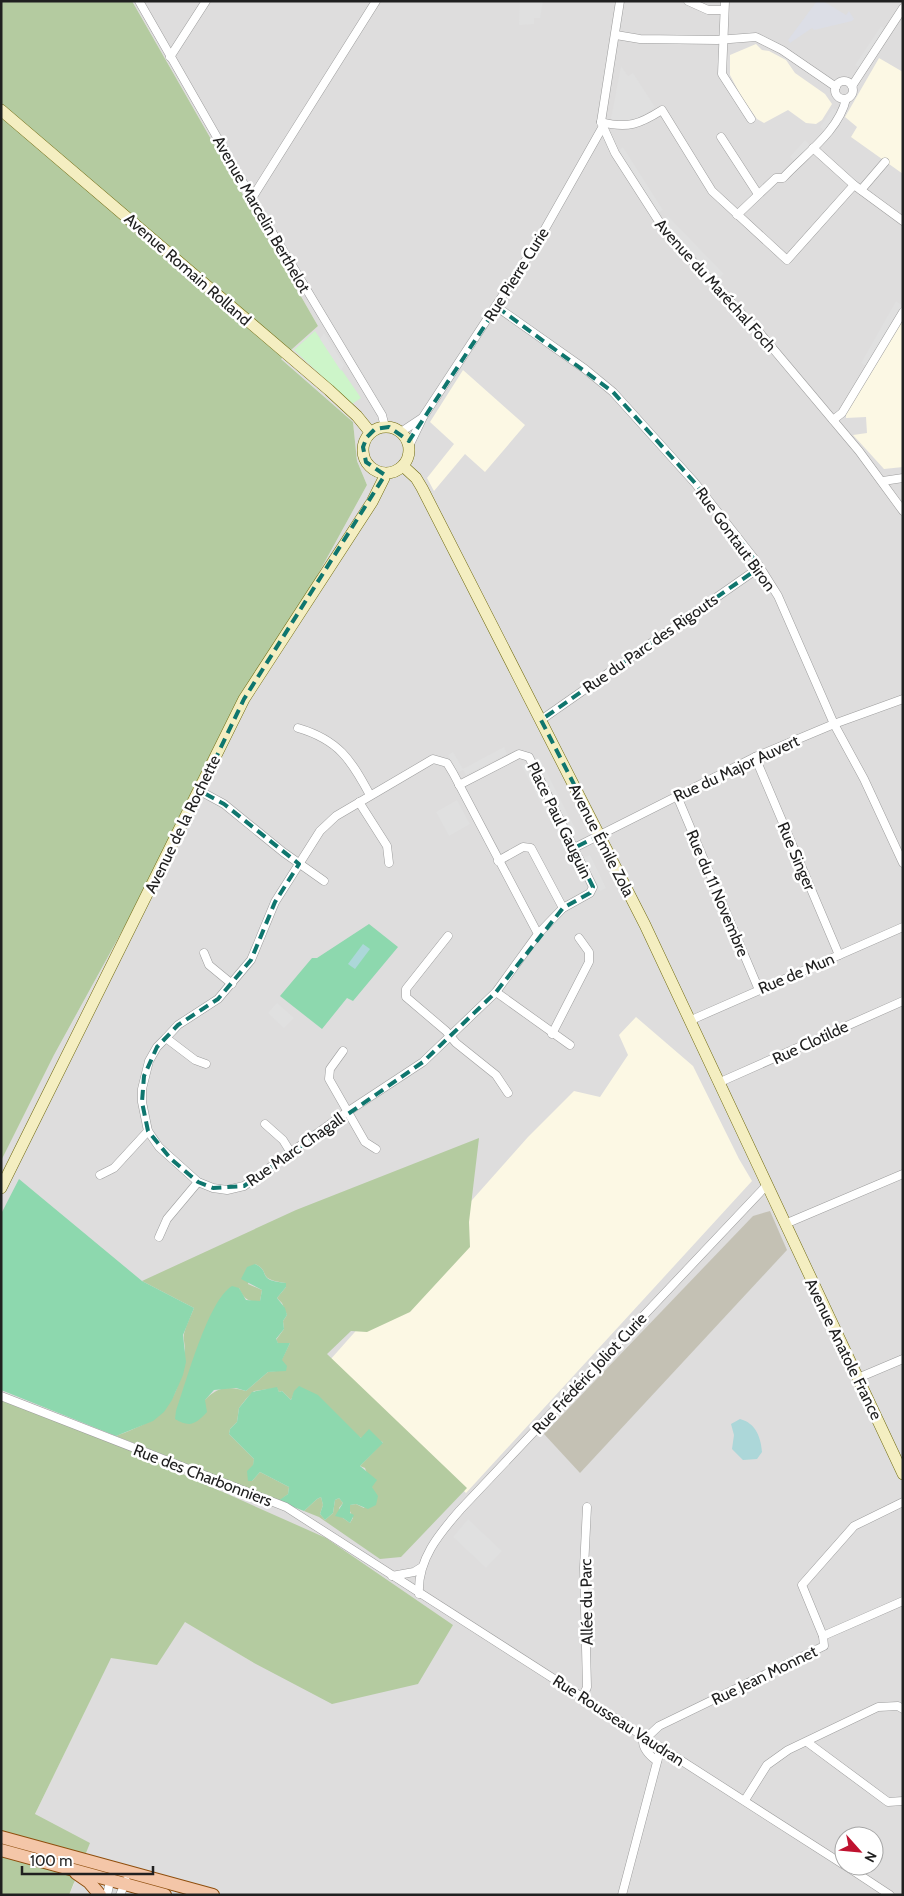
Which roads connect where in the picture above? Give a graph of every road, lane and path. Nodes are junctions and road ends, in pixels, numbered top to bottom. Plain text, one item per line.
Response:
1 (139, 1) edge
2 (206, 1) edge
3 (376, 1) edge
4 (620, 1) edge
5 (688, 1) edge
6 (725, 5) edge
7 (903, 8) edge
8 (616, 35) junction
9 (724, 40) junction
10 (170, 57) junction
11 (852, 86) junction
12 (836, 87) junction
13 (846, 99) junction
14 (1, 110) edge
15 (750, 119) dead end
16 (602, 125) junction
17 (721, 137) dead end
18 (813, 148) junction
19 (885, 162) dead end
20 (858, 188) junction
21 (758, 194) junction
22 (252, 198) junction
23 (737, 214) junction
24 (903, 221) edge
25 (497, 307) junction
26 (903, 312) edge
27 (423, 417) junction
28 (833, 420) junction
29 (385, 427) junction
30 (370, 432) junction
31 (401, 432) junction
32 (409, 446) junction
33 (403, 466) junction
34 (384, 473) junction
35 (903, 478) edge
36 (883, 481) junction
37 (903, 511) edge
38 (760, 567) junction
39 (903, 699) edge
40 (541, 720) junction
41 (834, 724) junction
42 (298, 728) dead end
43 (755, 757) junction
44 (459, 784) junction
45 (200, 791) junction
46 (370, 796) junction
47 (676, 796) junction
48 (360, 802) junction
49 (600, 835) junction
50 (574, 848) junction
51 (498, 860) junction
52 (388, 863) dead end
53 (903, 863) edge
54 (300, 864) junction
55 (324, 881) dead end
56 (590, 893) joint
57 (563, 908) junction
58 (903, 927) edge
59 (538, 934) junction
60 (448, 936) dead end
61 (578, 938) dead end
62 (204, 953) dead end
63 (839, 955) junction
64 (232, 984) junction
65 (759, 990) junction
66 (496, 992) junction
67 (903, 1001) edge
68 (689, 1021) junction
69 (552, 1034) junction
70 (451, 1036) junction
71 (166, 1038) junction
72 (570, 1045) dead end
73 (343, 1052) dead end
74 (206, 1064) dead end
75 (718, 1083) junction
76 (508, 1093) dead end
77 (347, 1112) junction
78 (265, 1124) dead end
79 (148, 1131) junction
80 (376, 1149) dead end
81 (291, 1152) junction
82 (903, 1174) edge
83 (100, 1175) dead end
84 (198, 1182) junction
85 (766, 1186) junction
86 (1, 1188) edge
87 (785, 1224) junction
88 (159, 1237) dead end
89 (903, 1359) edge
90 (858, 1378) junction
91 (1, 1396) edge
92 (903, 1474) edge
93 (903, 1502) edge
94 (587, 1507) dead end
95 (422, 1567) junction
96 (392, 1576) junction
97 (419, 1594) junction
98 (903, 1601) edge
99 (823, 1636) junction
100 (583, 1697) junction
101 (903, 1709) edge
102 (646, 1737) junction
103 (807, 1742) junction
104 (661, 1747) junction
105 (657, 1761) junction
106 (745, 1800) junction
107 (903, 1801) edge
108 (1, 1837) edge
109 (1, 1850) edge
110 (834, 1858) edge
111 (68, 1868) junction
112 (112, 1874) junction
113 (862, 1876) edge
114 (127, 1882) edge
115 (100, 1895) edge
116 (107, 1895) edge
117 (165, 1895) edge
118 (213, 1895) edge
119 (622, 1895) edge
120 (890, 1895) edge

1 - 10 street, Avenue Marcelin Berthelot
2 - 10 street
3 - 22 street
4 - 8 street
5 - 6 street
6 - 9 street
7 - 11 street
8 - 9 street
8 - 16 street
9 - 12 street
9 - 15 street
10 - 22 street, Avenue Marcelin Berthelot
11 - 12 street
11 - 13 street
12 - 13 street
13 - 18 street
14 - 30 main road, Avenue Romain Rolland
16 - 23 street
16 - 25 street, Rue Pierre Curie
16 - 28 street, Avenue du Maréchal Foch
17 - 21 street
18 - 20 street
18 - 21 street
19 - 20 street
20 - 23 street
20 - 24 street
21 - 23 street
22 - 29 street, Avenue Marcelin Berthelot
25 - 27 street, Rue Pierre Curie
25 - 38 street, Rue Gontaut Biron
26 - 28 street
27 - 31 street, Rue Pierre Curie
27 - 32 street, Rue Pierre Curie
28 - 36 street, Avenue du Maréchal Foch
29 - 30 main road
29 - 31 main road
30 - 34 main road
31 - 32 main road
32 - 33 main road
33 - 34 main road
33 - 40 main road, Avenue Émile Zola
34 - 45 main road, Avenue de la Rochette
35 - 36 street
36 - 37 street, Avenue du Maréchal Foch
38 - 40 street, Rue du Parc des Rigouts
38 - 41 street, Rue Gontaut Biron
39 - 41 street, Rue du Major Auvert
40 - 49 main road, Avenue Émile Zola
41 - 43 street, Rue du Major Auvert
41 - 53 street, Rue Gontaut Biron
42 - 46 street
43 - 47 street, Rue du Major Auvert
43 - 63 street, Rue Singer
44 - 46 street, Rue Marc Chagall
44 - 50 street, Place Paul Gauguin
44 - 51 street, Rue Marc Chagall
45 - 54 street
45 - 86 main road, Avenue de la Rochette
46 - 48 street, Rue Marc Chagall
47 - 49 street, Rue du Major Auvert
47 - 65 street, Rue du 11 Novembre
48 - 52 street
48 - 54 street, Rue Marc Chagall
49 - 50 street, Rue du Major Auvert
49 - 68 main road, Avenue Émile Zola
50 - 56 street, Place Paul Gauguin
51 - 57 street
51 - 59 street, Rue Marc Chagall
54 - 55 street
54 - 64 street, Rue Marc Chagall
56 - 57 street, Rue Marc Chagall
57 - 59 street, Rue Marc Chagall
58 - 63 street, Rue de Mun
59 - 66 street, Rue Marc Chagall
60 - 70 street
61 - 69 street
62 - 64 street
63 - 65 street, Rue de Mun
64 - 71 street, Rue Marc Chagall
65 - 68 street, Rue de Mun
66 - 69 street
66 - 70 street, Rue Marc Chagall
67 - 75 street, Rue Clotilde
68 - 75 main road, Avenue Émile Zola
69 - 72 street
70 - 76 street
70 - 77 street, Rue Marc Chagall
71 - 74 street
71 - 79 street, Rue Marc Chagall
73 - 77 street
75 - 85 main road, Avenue Émile Zola
77 - 80 street
77 - 81 street, Rue Marc Chagall
78 - 81 street
79 - 83 street
79 - 84 street, Rue Marc Chagall
81 - 84 street, Rue Marc Chagall
82 - 87 street
84 - 88 street
85 - 87 main road, Avenue Émile Zola
85 - 95 street, Rue Frédéric Joliot Curie
87 - 90 main road, Avenue Anatole France
89 - 90 street
90 - 92 main road, Avenue Anatole France
91 - 96 street, Rue des Charbonniers
93 - 99 street
94 - 100 street, Allée du Parc
95 - 96 street
95 - 97 street, Rue Frédéric Joliot Curie
96 - 97 street, Rue Rousseau Vaudran
97 - 100 street, Rue Rousseau Vaudran
98 - 99 street, Rue Jean Monnet
99 - 102 street, Rue Jean Monnet
100 - 102 street, Rue Rousseau Vaudran
101 - 103 street
102 - 104 street, Rue Rousseau Vaudran
102 - 105 street
103 - 106 street
103 - 107 street
104 - 105 street
104 - 106 street, Rue Rousseau Vaudran
105 - 119 street
106 - 110 street, Rue Rousseau Vaudran
108 - 112 main road
109 - 111 main road
111 - 112 main road
111 - 115 main road
112 - 114 main road
112 - 116 street
113 - 120 street, Rue Rousseau Vaudran
114 - 117 main road
114 - 118 main road

